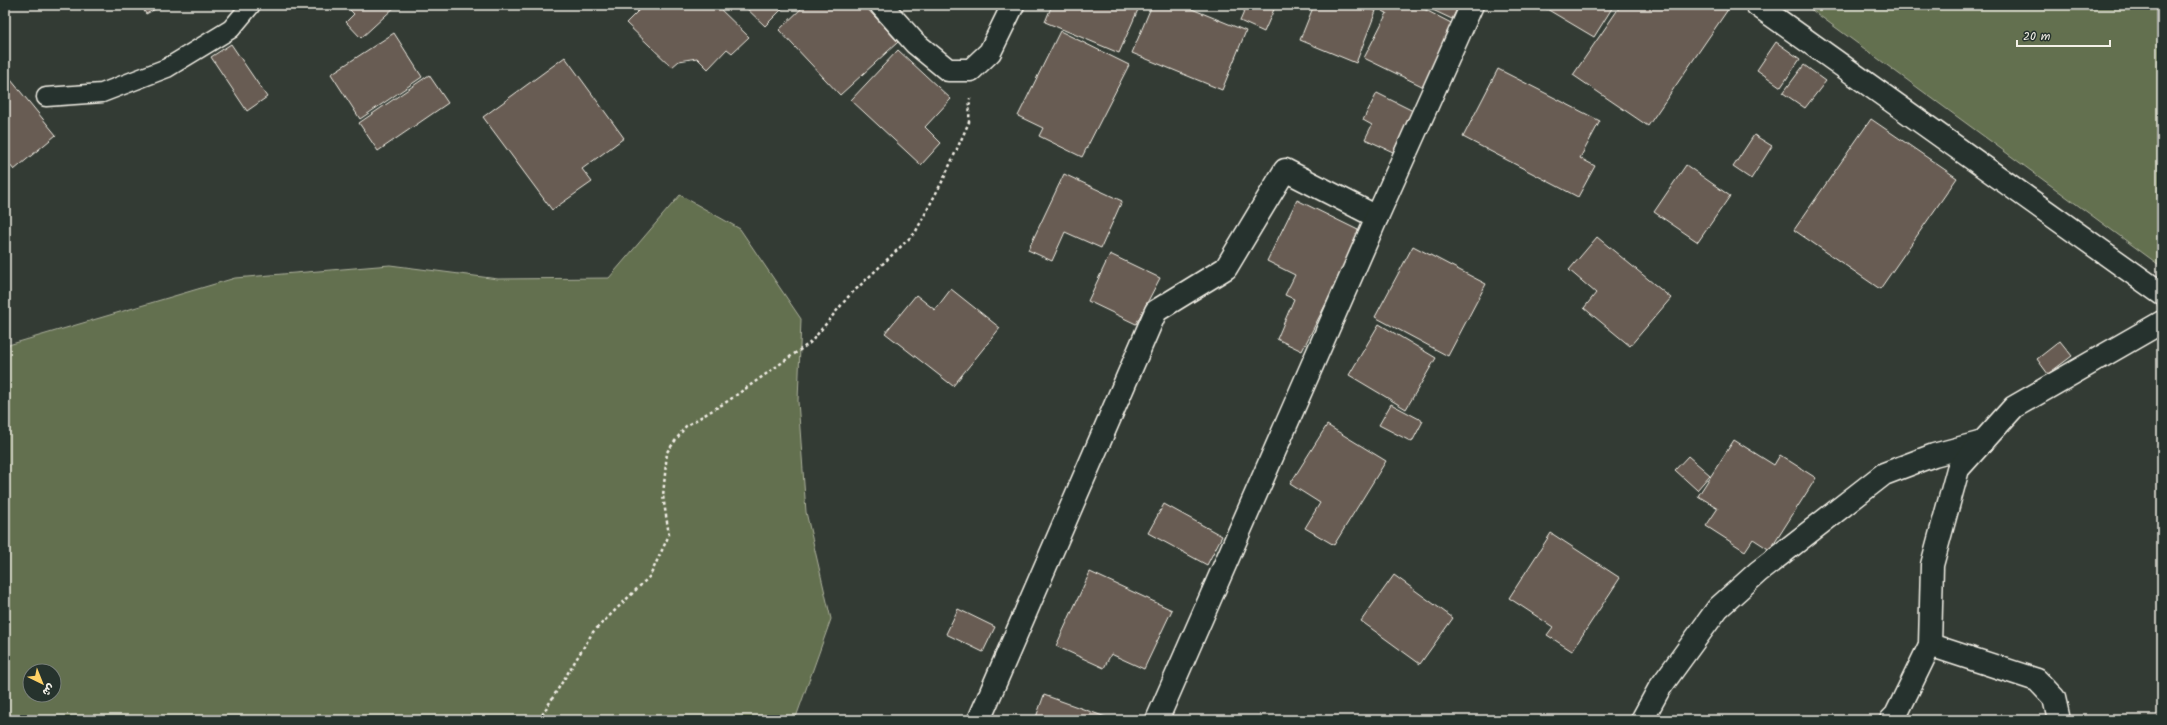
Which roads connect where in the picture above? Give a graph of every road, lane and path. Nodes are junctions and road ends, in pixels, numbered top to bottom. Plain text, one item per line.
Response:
1 (251, 5) edge
2 (881, 5) edge
3 (1013, 5) edge
4 (1472, 5) edge
5 (1757, 5) edge
6 (971, 70) junction
7 (46, 97) dead end
8 (1376, 217) junction
9 (2162, 294) edge
10 (2162, 322) edge
11 (1983, 442) junction
12 (1930, 645) junction
13 (539, 720) edge
14 (979, 720) edge
15 (1157, 720) edge
16 (1642, 720) edge
17 (1891, 720) edge
18 (2059, 720) edge

1 - 7 lane
2 - 6 street
3 - 6 street
4 - 8 street
5 - 9 street
6 - 13 path
8 - 14 street
8 - 15 street
10 - 11 street
11 - 12 street
11 - 16 street
12 - 17 street
12 - 18 street

